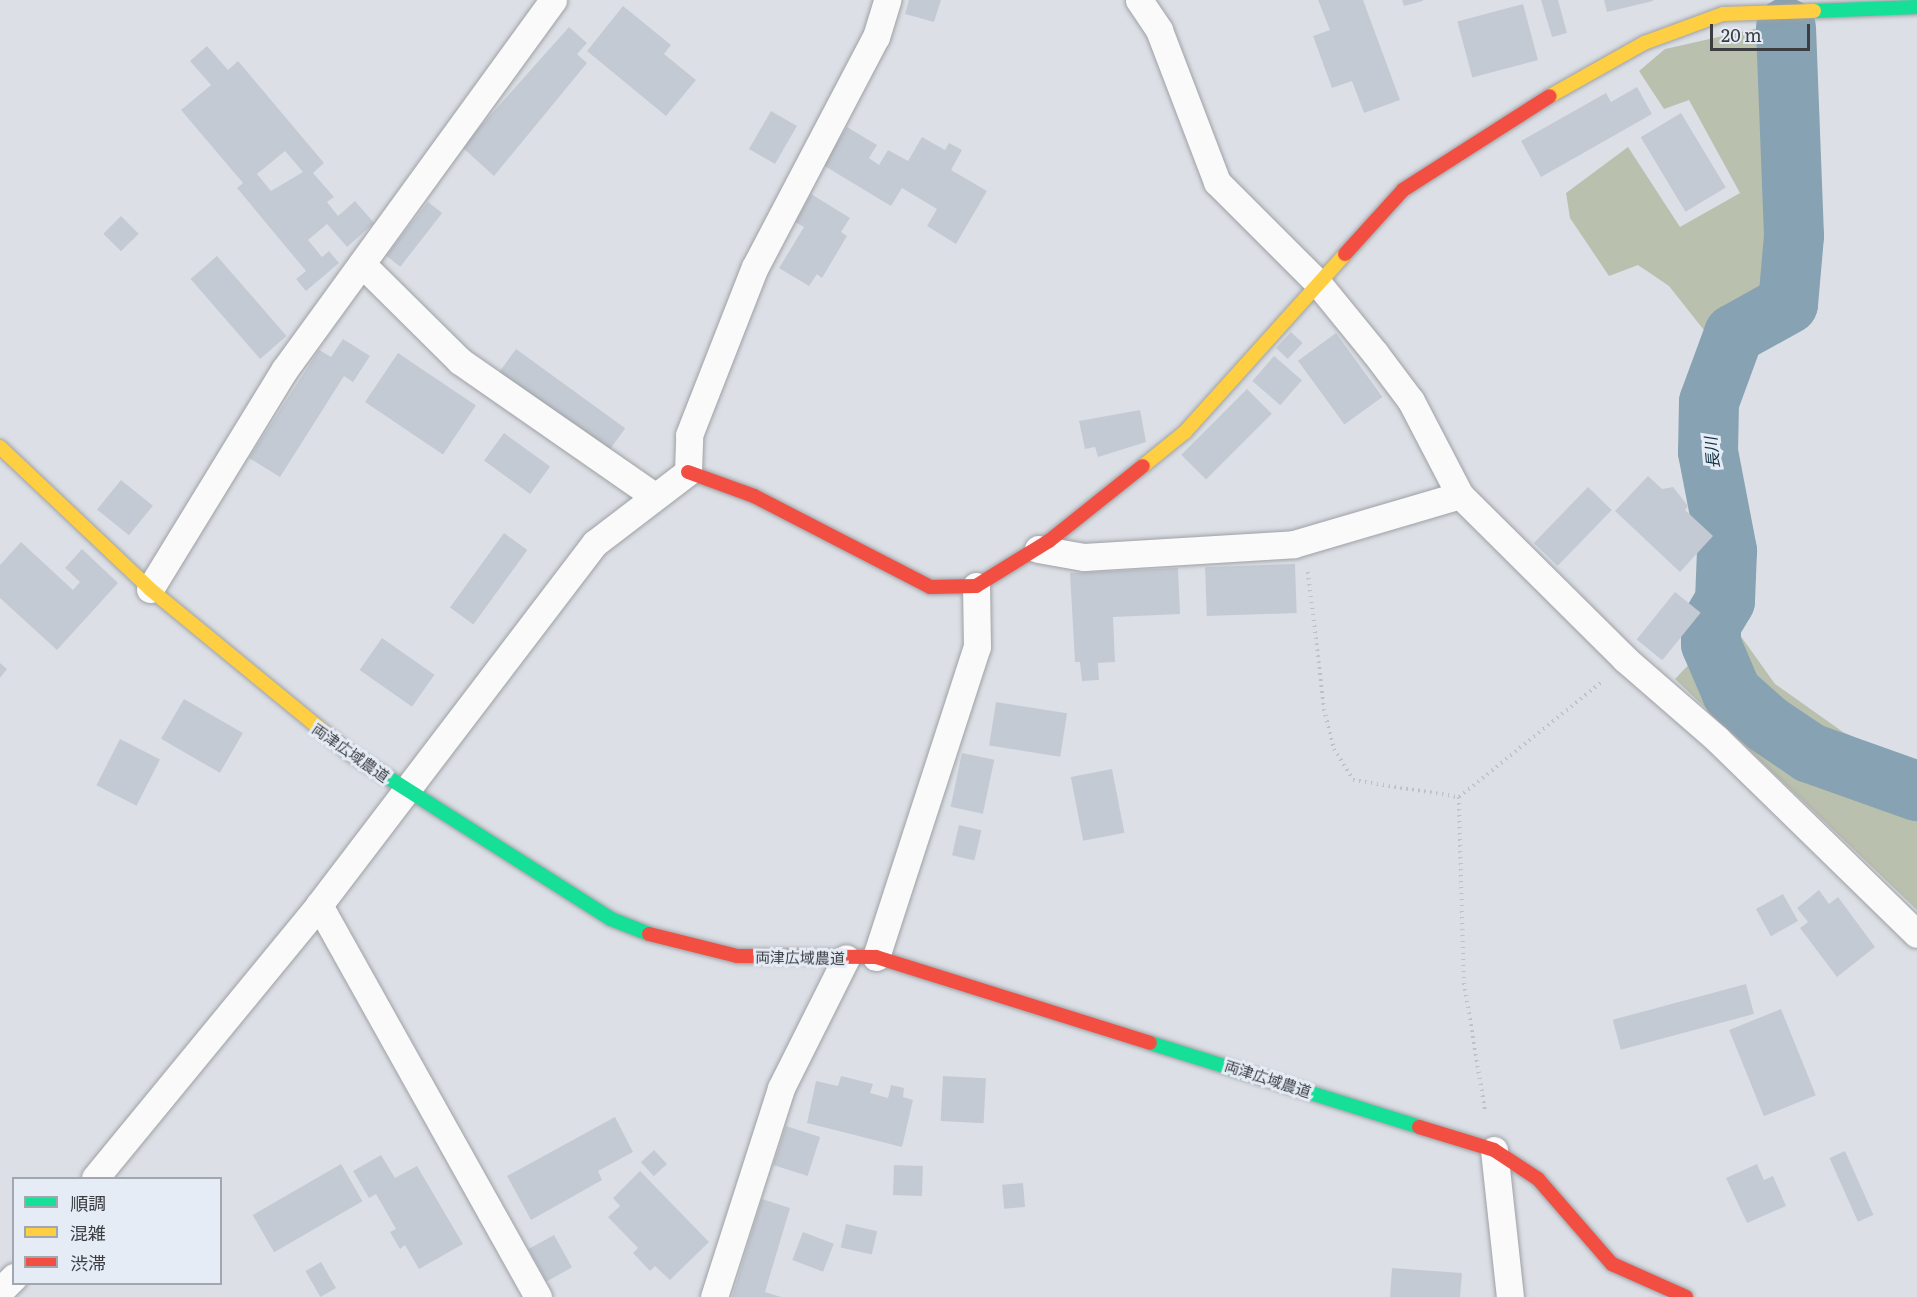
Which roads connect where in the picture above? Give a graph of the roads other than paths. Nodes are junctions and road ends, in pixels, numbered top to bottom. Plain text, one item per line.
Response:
1 (553, 0) edge
2 (887, 0) edge
3 (1139, 0) edge
4 (1721, 7) edge
5 (1917, 7) edge
6 (362, 264) junction
7 (1317, 282) junction
8 (0, 447) edge
9 (688, 472) junction
10 (653, 495) junction
11 (1460, 495) junction
12 (1038, 549) junction
13 (976, 586) junction
14 (150, 589) junction
15 (405, 789) junction
16 (319, 905) junction
17 (1917, 934) edge
18 (876, 957) junction
19 (846, 958) junction
20 (1494, 1150) junction
21 (97, 1177) edge
22 (12, 1279) edge
23 (0, 1292) edge
24 (538, 1297) edge
25 (714, 1297) edge
26 (1509, 1297) edge
27 (1686, 1297) edge

1 - 6 street
2 - 9 street
3 - 7 street
4 - 5 street
4 - 7 street
6 - 10 street
6 - 14 street
7 - 11 street
7 - 12 street
8 - 14 street, 両津広域農道
9 - 10 street
9 - 13 street
10 - 15 street
11 - 12 street
11 - 17 street
12 - 13 street
13 - 18 street
14 - 15 street, 両津広域農道
15 - 16 street
15 - 19 street, 両津広域農道
16 - 21 street
16 - 24 street
18 - 19 street, 両津広域農道
18 - 20 street, 両津広域農道
19 - 25 street
20 - 26 street
20 - 27 street, 両津広域農道
22 - 23 street

